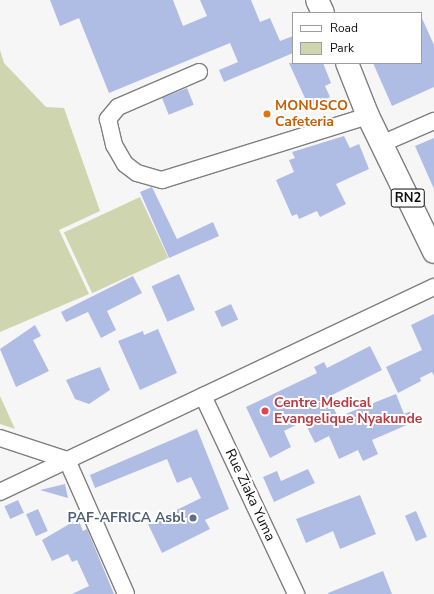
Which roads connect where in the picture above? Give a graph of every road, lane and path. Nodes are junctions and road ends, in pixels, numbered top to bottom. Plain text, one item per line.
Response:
1 (317, 0) edge
2 (323, 12) edge
3 (347, 64) edge
4 (199, 72) dead end
5 (368, 116) junction
6 (434, 121) edge
7 (381, 144) junction
8 (434, 252) edge
9 (434, 286) edge
10 (203, 396) junction
11 (0, 438) edge
12 (67, 460) junction
13 (0, 492) edge
14 (126, 594) edge
15 (296, 594) edge

1 - 2 highway
3 - 5 highway, RN2
4 - 5 street
5 - 7 highway, RN2
6 - 7 street
7 - 8 highway, RN2
9 - 10 street
10 - 12 street
10 - 15 street, Rue Ziaka Yuma
11 - 12 street
12 - 13 street
12 - 14 street

